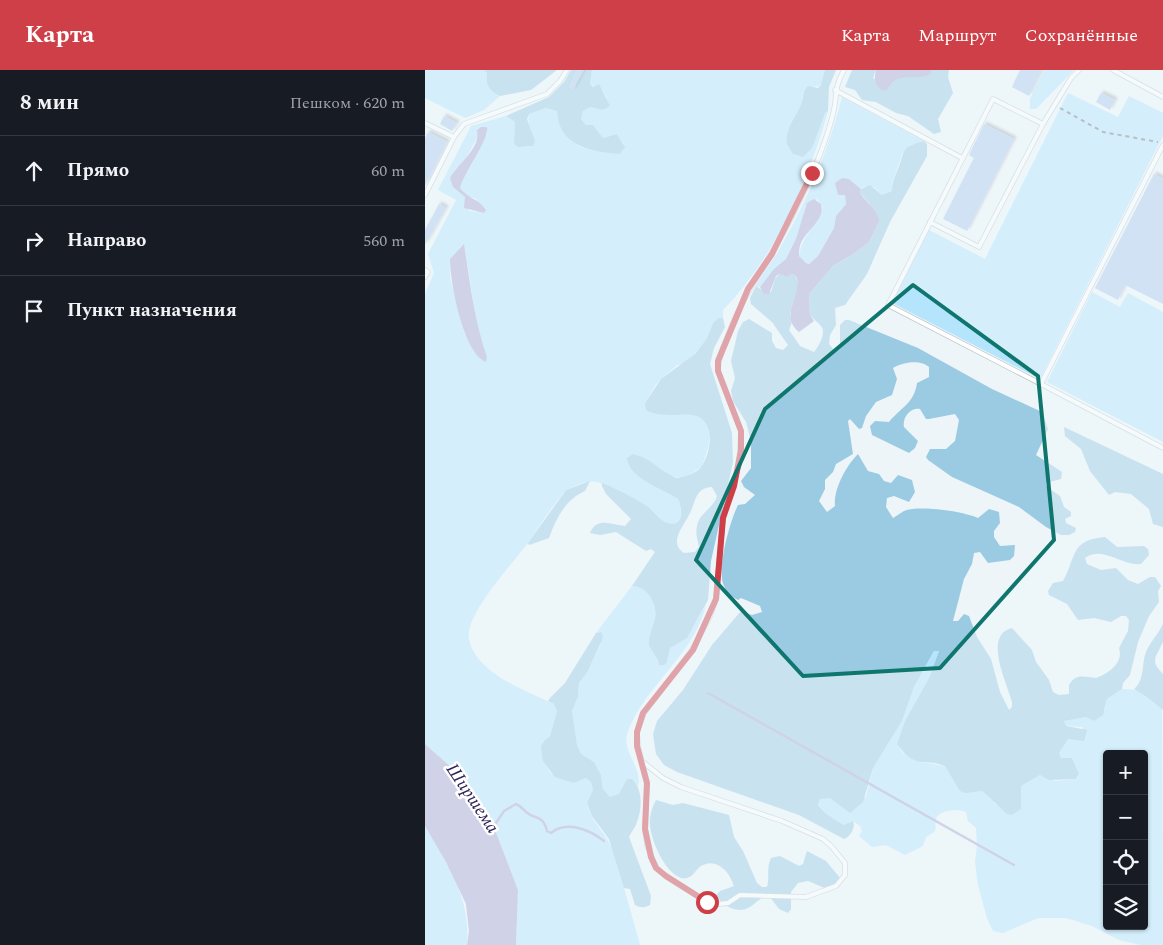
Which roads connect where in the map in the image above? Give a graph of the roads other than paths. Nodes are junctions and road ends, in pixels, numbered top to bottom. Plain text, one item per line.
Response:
1 (567, 70) edge
2 (844, 70) edge
3 (1079, 70) edge
4 (1113, 70) edge
5 (835, 90) junction
6 (1163, 97) edge
7 (1043, 124) junction
8 (426, 125) edge
9 (454, 137) junction
10 (1163, 144) edge
11 (962, 158) junction
12 (425, 196) edge
13 (930, 222) junction
14 (425, 270) edge
15 (425, 277) edge
16 (1041, 384) junction
17 (1163, 448) edge
18 (643, 762) junction

1 - 9 lane
2 - 5 lane
3 - 7 lane
4 - 6 lane
5 - 11 lane
5 - 18 lane
7 - 11 lane
7 - 13 lane
8 - 9 lane
9 - 12 lane
10 - 16 lane
11 - 13 lane
13 - 16 lane
14 - 15 lane
16 - 17 lane
18 - 18 lane

